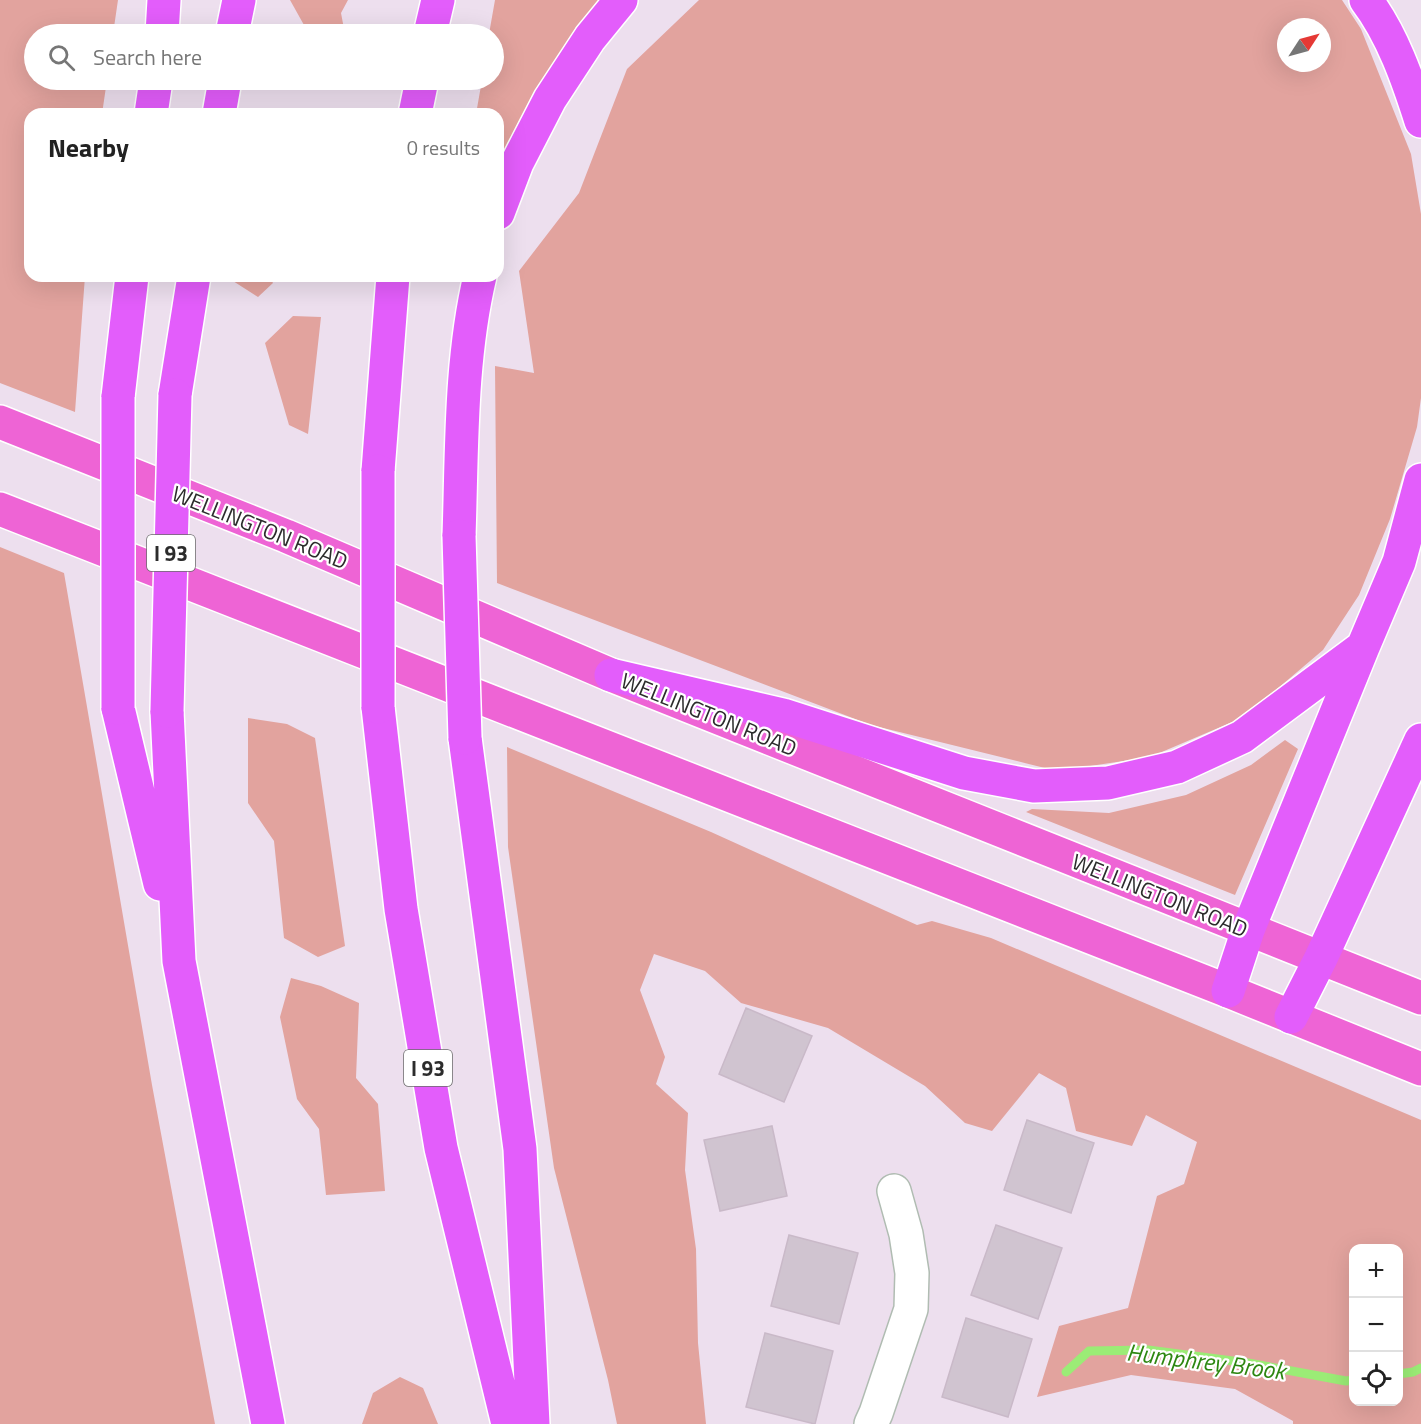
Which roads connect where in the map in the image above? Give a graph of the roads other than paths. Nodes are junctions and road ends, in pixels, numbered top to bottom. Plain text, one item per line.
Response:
1 (165, 0) edge
2 (239, 0) edge
3 (438, 0) edge
4 (621, 0) edge
5 (1366, 0) edge
6 (163, 24) edge
7 (234, 24) edge
8 (432, 24) edge
9 (155, 90) edge
10 (223, 90) edge
11 (420, 90) edge
12 (152, 108) edge
13 (220, 108) edge
14 (416, 108) edge
15 (1421, 121) edge
16 (504, 197) edge
17 (131, 282) edge
18 (193, 282) edge
19 (393, 282) edge
20 (479, 282) edge
21 (0, 422) edge
22 (1421, 480) edge
23 (0, 509) edge
24 (1363, 647) junction
25 (611, 675) junction
26 (1421, 740) edge
27 (1248, 930) junction
28 (1321, 958) junction
29 (179, 961) junction
30 (1228, 991) junction
31 (1421, 998) edge
32 (1291, 1017) junction
33 (1421, 1069) edge
34 (894, 1191) dead end
35 (268, 1424) edge
36 (508, 1424) edge
37 (532, 1424) edge
38 (871, 1424) edge

1 - 6 highway
2 - 7 highway
3 - 8 highway
4 - 16 highway
5 - 15 highway
9 - 12 highway
10 - 13 highway
11 - 14 highway
17 - 29 highway, bridge
18 - 29 highway, I 93, bridge
19 - 36 highway, I 93, bridge
20 - 37 highway, bridge
21 - 25 main road, WELLINGTON ROAD
22 - 24 highway
23 - 30 main road
24 - 25 highway
24 - 27 highway
25 - 27 main road, WELLINGTON ROAD
26 - 28 highway
27 - 28 main road, WELLINGTON ROAD
27 - 30 highway
28 - 31 main road, WELLINGTON ROAD
28 - 32 highway
29 - 35 highway, I 93
30 - 32 main road
32 - 33 main road
34 - 38 street

